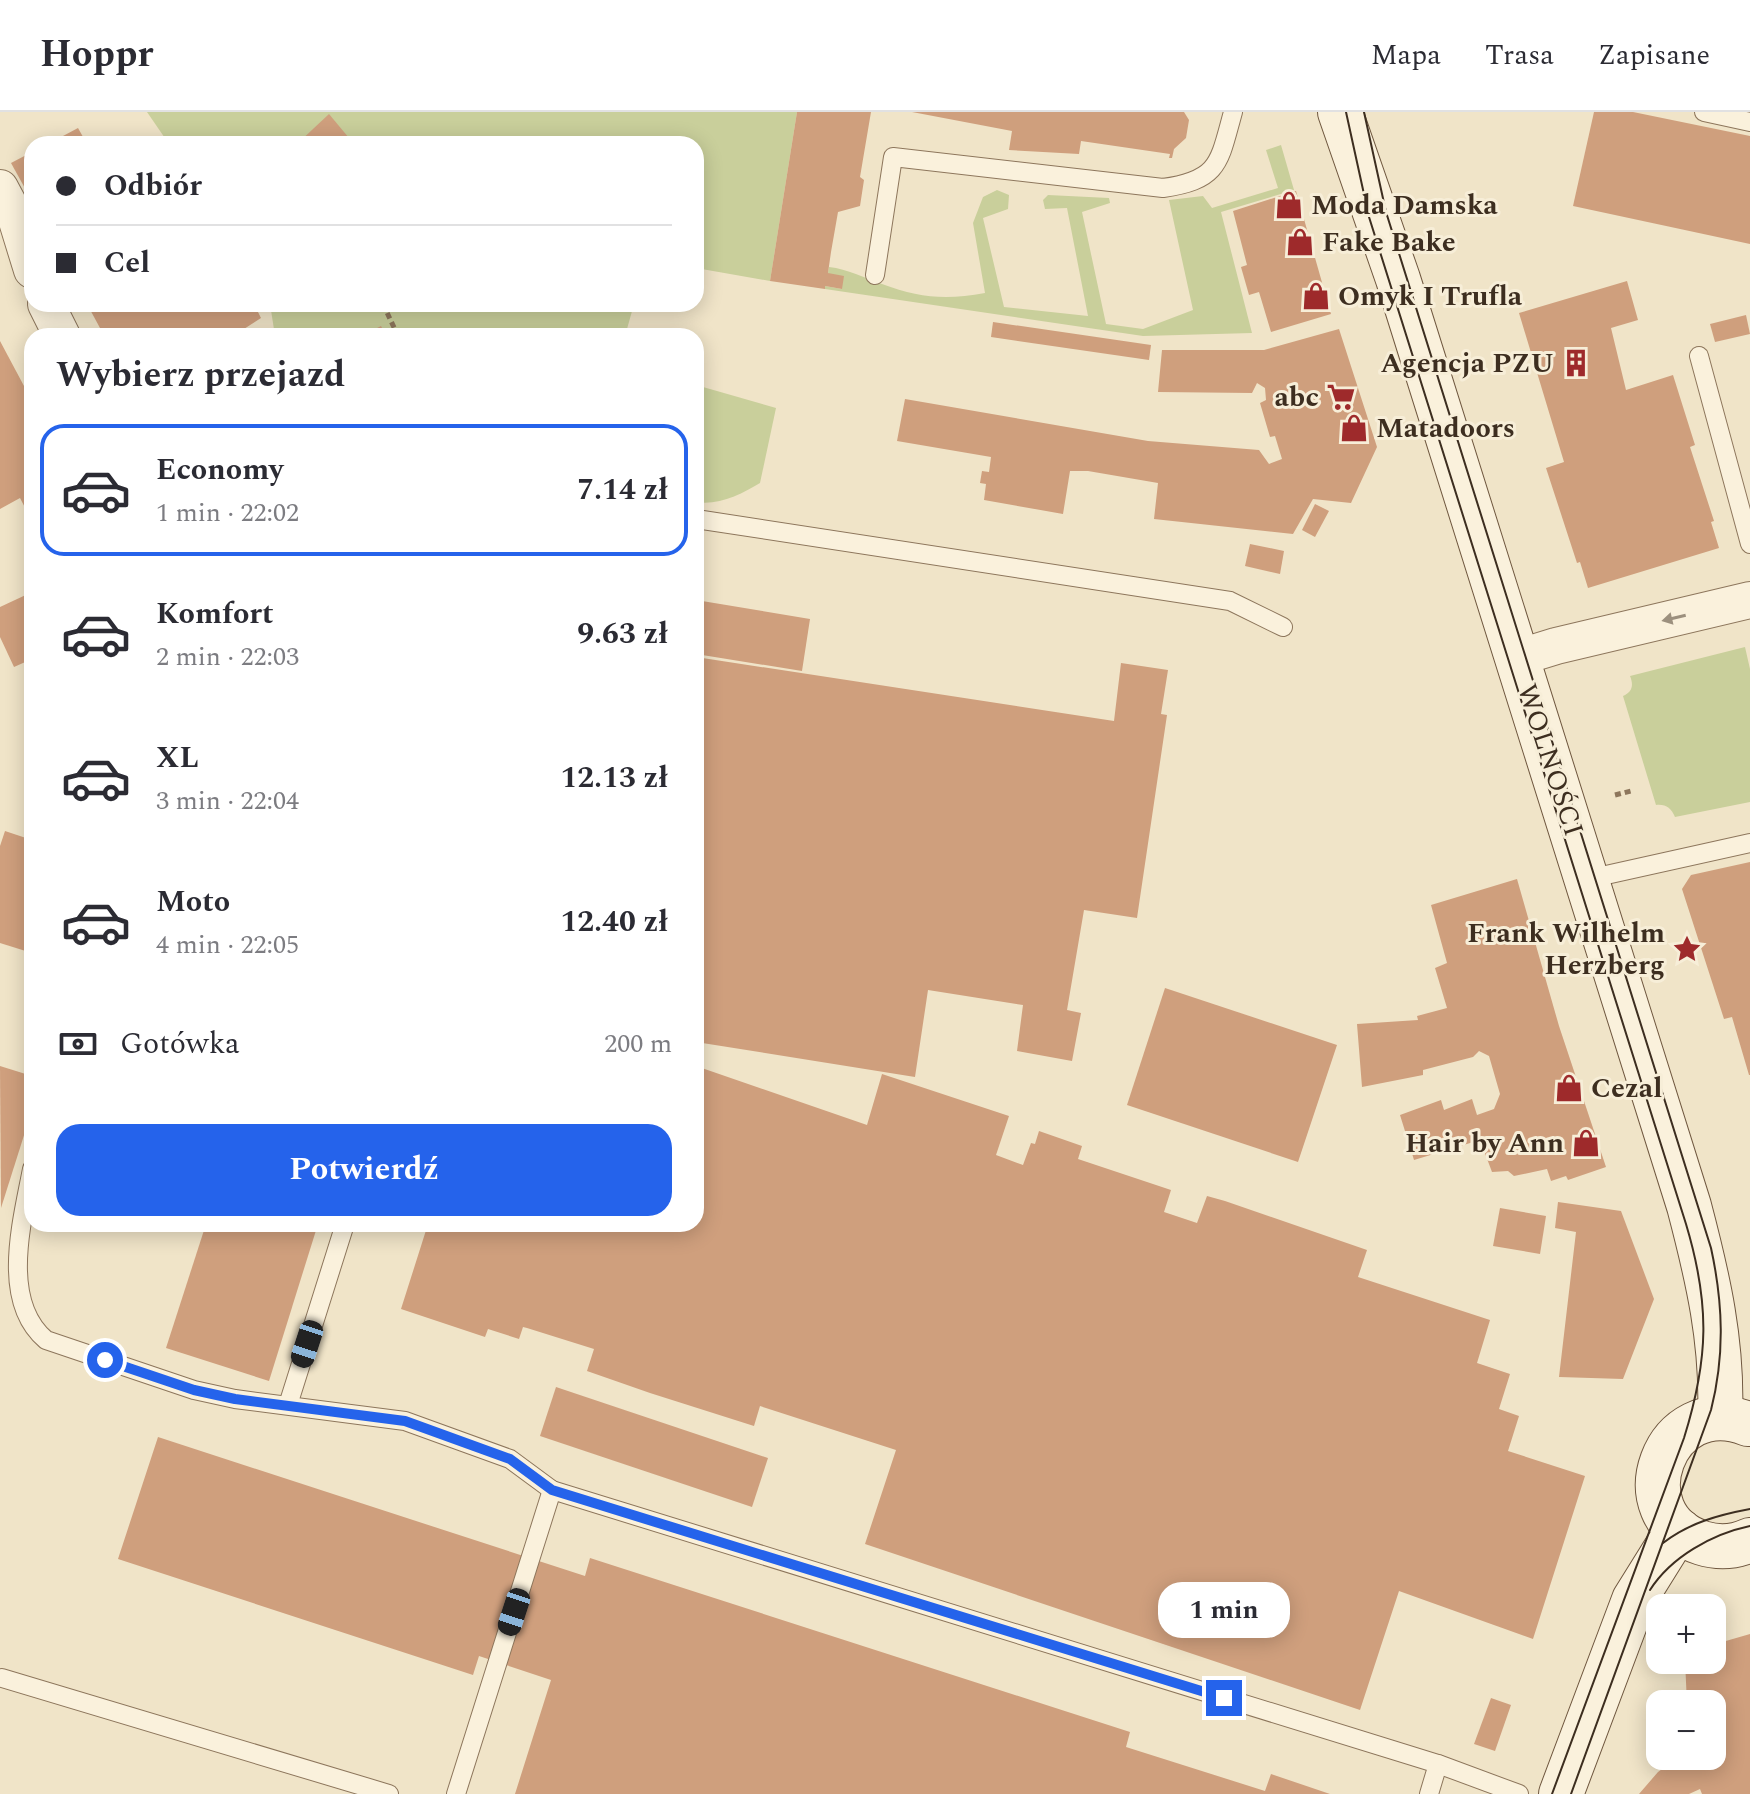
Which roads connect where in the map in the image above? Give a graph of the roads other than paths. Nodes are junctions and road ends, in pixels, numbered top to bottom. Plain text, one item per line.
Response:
1 (1233, 112) edge
2 (1340, 112) edge
3 (1704, 112) edge
4 (1750, 122) edge
5 (0, 188) edge
6 (24, 244) edge
7 (875, 275) dead end
8 (1699, 356) dead end
9 (704, 520) edge
10 (1750, 544) edge
11 (1750, 600) edge
12 (1283, 627) dead end
13 (1517, 658) junction
14 (1750, 843) edge
15 (1588, 879) junction
16 (24, 1212) edge
17 (342, 1232) edge
18 (288, 1405) junction
19 (1735, 1421) edge
20 (552, 1490) junction
21 (1680, 1531) junction
22 (1750, 1540) edge
23 (2, 1678) dead end
24 (1438, 1764) junction
25 (1482, 1788) edge
26 (389, 1794) edge
27 (456, 1794) edge
28 (1429, 1794) edge
29 (1519, 1794) edge
30 (1561, 1794) edge

1 - 7 lane
2 - 13 street, WOLNOŚCI
3 - 4 lane
5 - 6 street
8 - 10 lane
9 - 12 lane
11 -> 13 street
13 - 15 street, WOLNOŚCI
14 - 15 lane
15 - 19 street, WOLNOŚCI
16 - 18 lane
17 - 18 lane
18 - 20 lane
19 - 21 street
20 - 24 lane
20 - 27 lane
21 - 22 street
21 - 30 street
23 - 26 lane
24 - 25 lane
24 - 28 lane
25 - 29 lane

